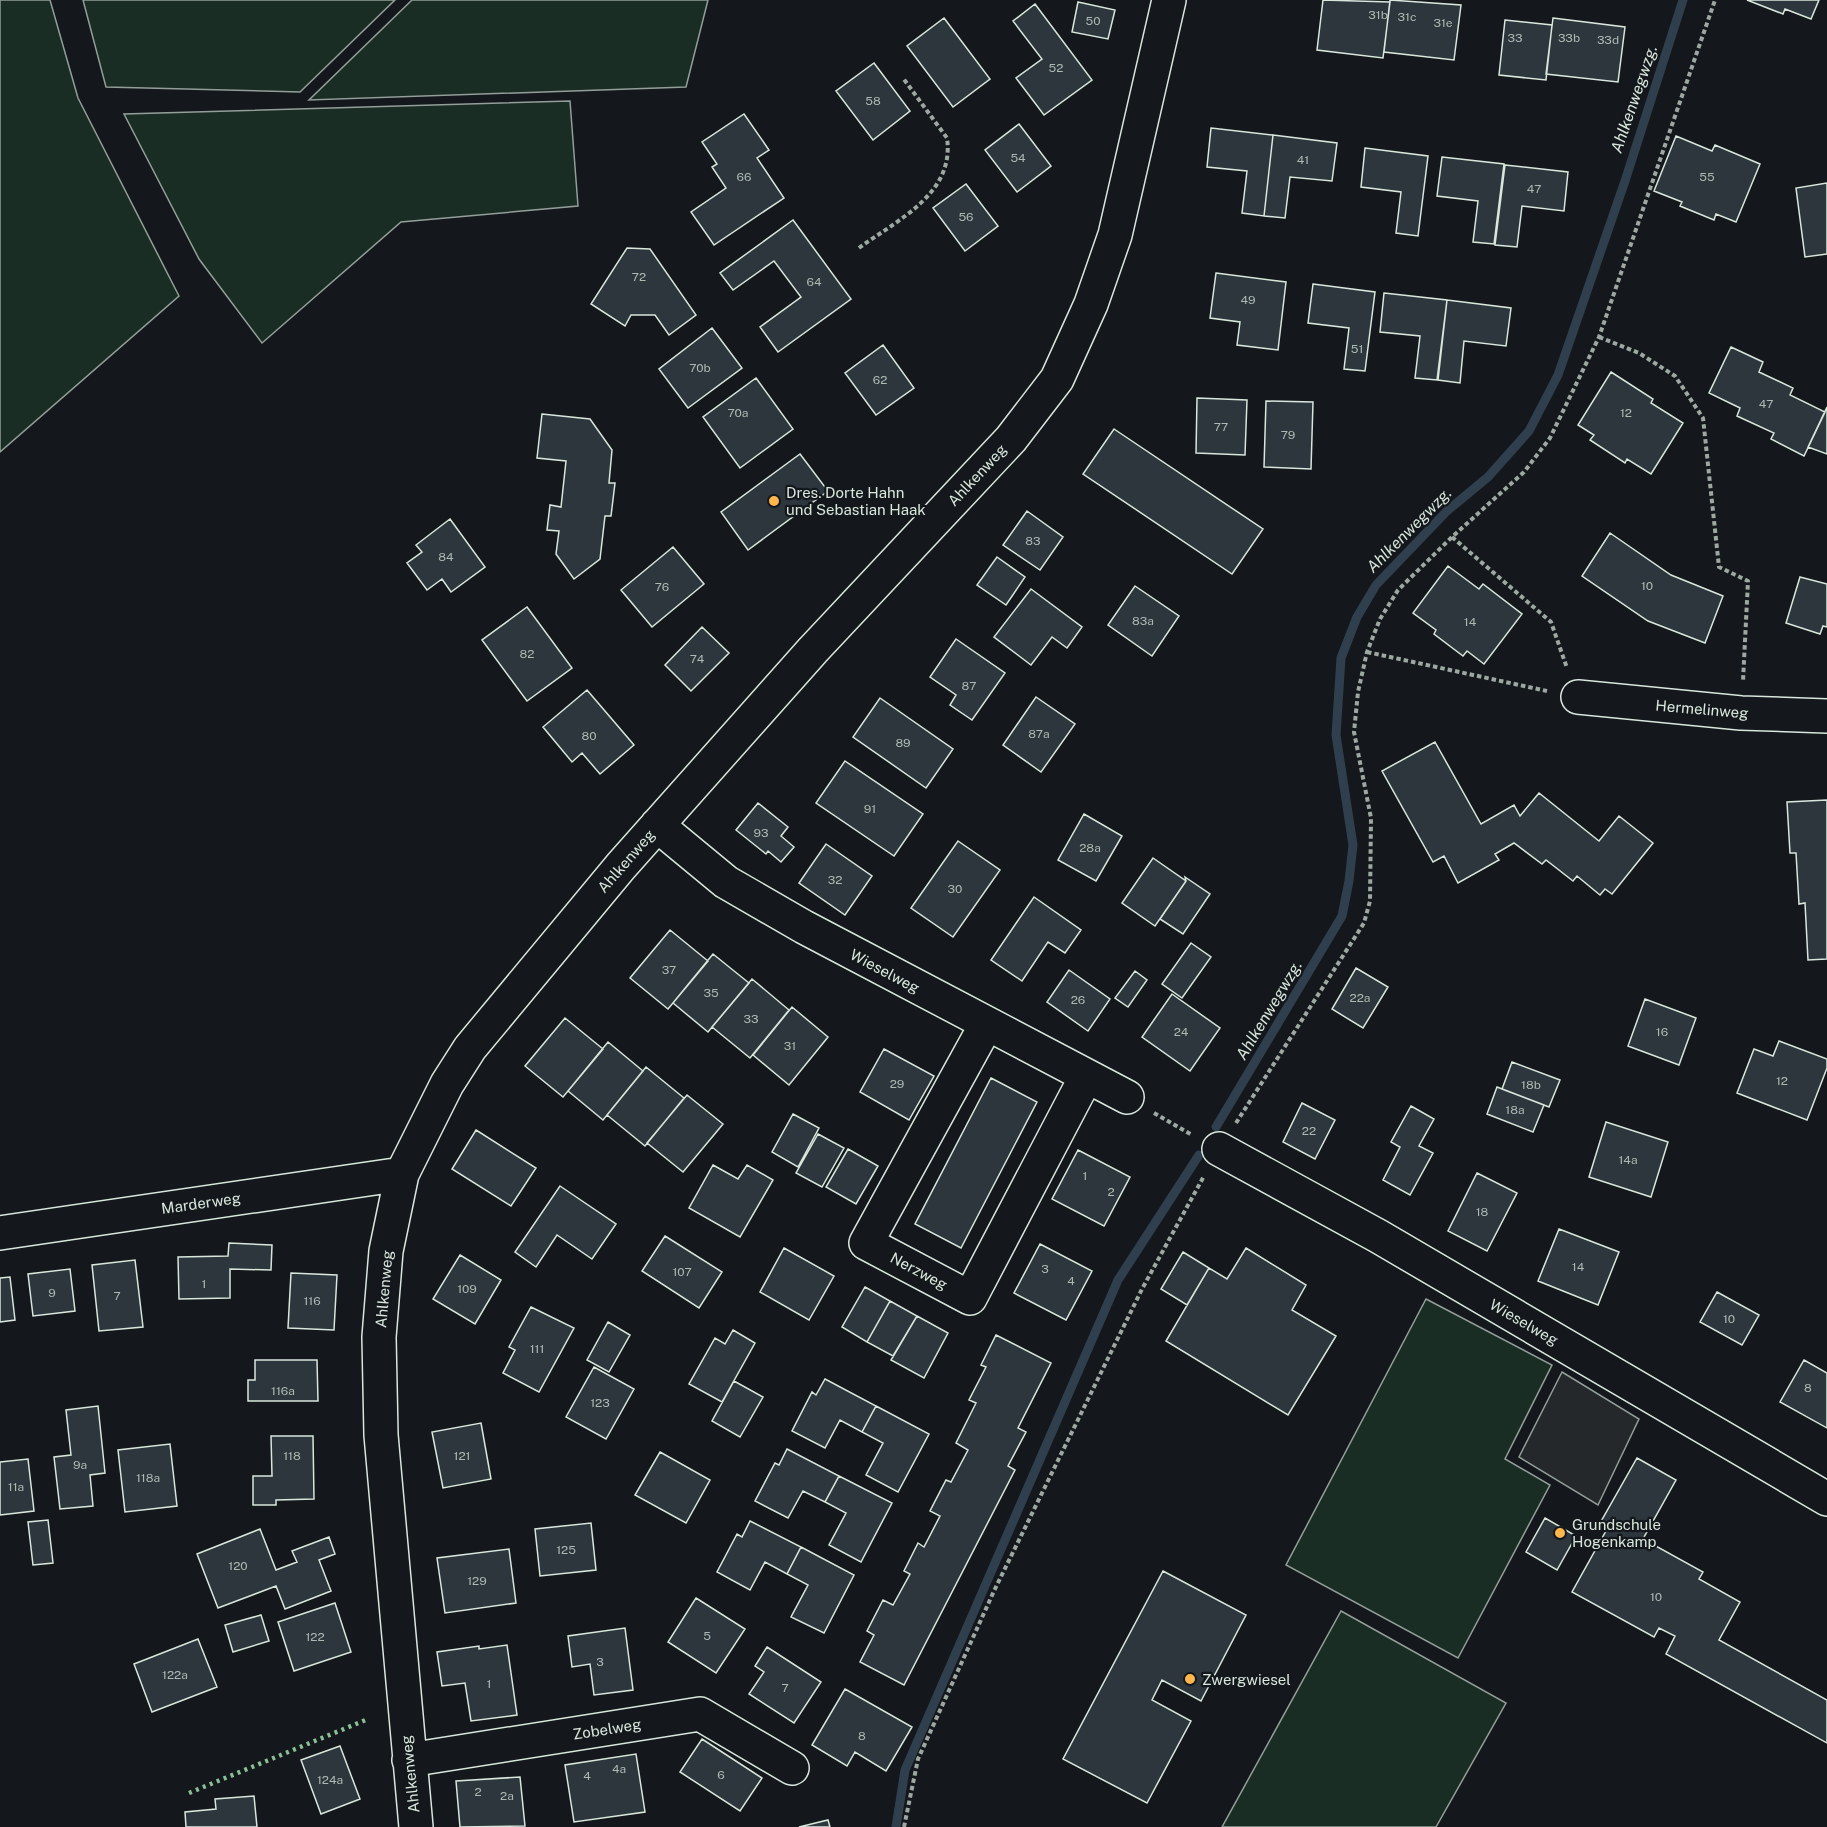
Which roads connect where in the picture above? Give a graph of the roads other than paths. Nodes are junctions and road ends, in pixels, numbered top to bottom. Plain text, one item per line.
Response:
1 (1169, 0) edge
2 (1578, 698) road end
3 (1827, 716) edge
4 (657, 825) junction
5 (986, 1025) junction
6 (1086, 1077) junction
7 (1127, 1097) dead end
8 (1219, 1149) road end
9 (402, 1174) junction
10 (0, 1233) edge
11 (1827, 1499) edge
12 (409, 1760) junction
13 (792, 1768) dead end
14 (416, 1827) edge

1 - 4 street, Ahlkenweg
2 - 3 street, Hermelinweg
4 - 5 street, Wieselweg
4 - 9 street, Ahlkenweg
5 - 6 street, Wieselweg
5 - 6 street, Nerzweg
6 - 7 street, Wieselweg
8 - 11 street, Wieselweg
9 - 10 street, Marderweg
9 - 12 street, Ahlkenweg
12 - 13 street, Zobelweg
12 - 14 street, Ahlkenweg

